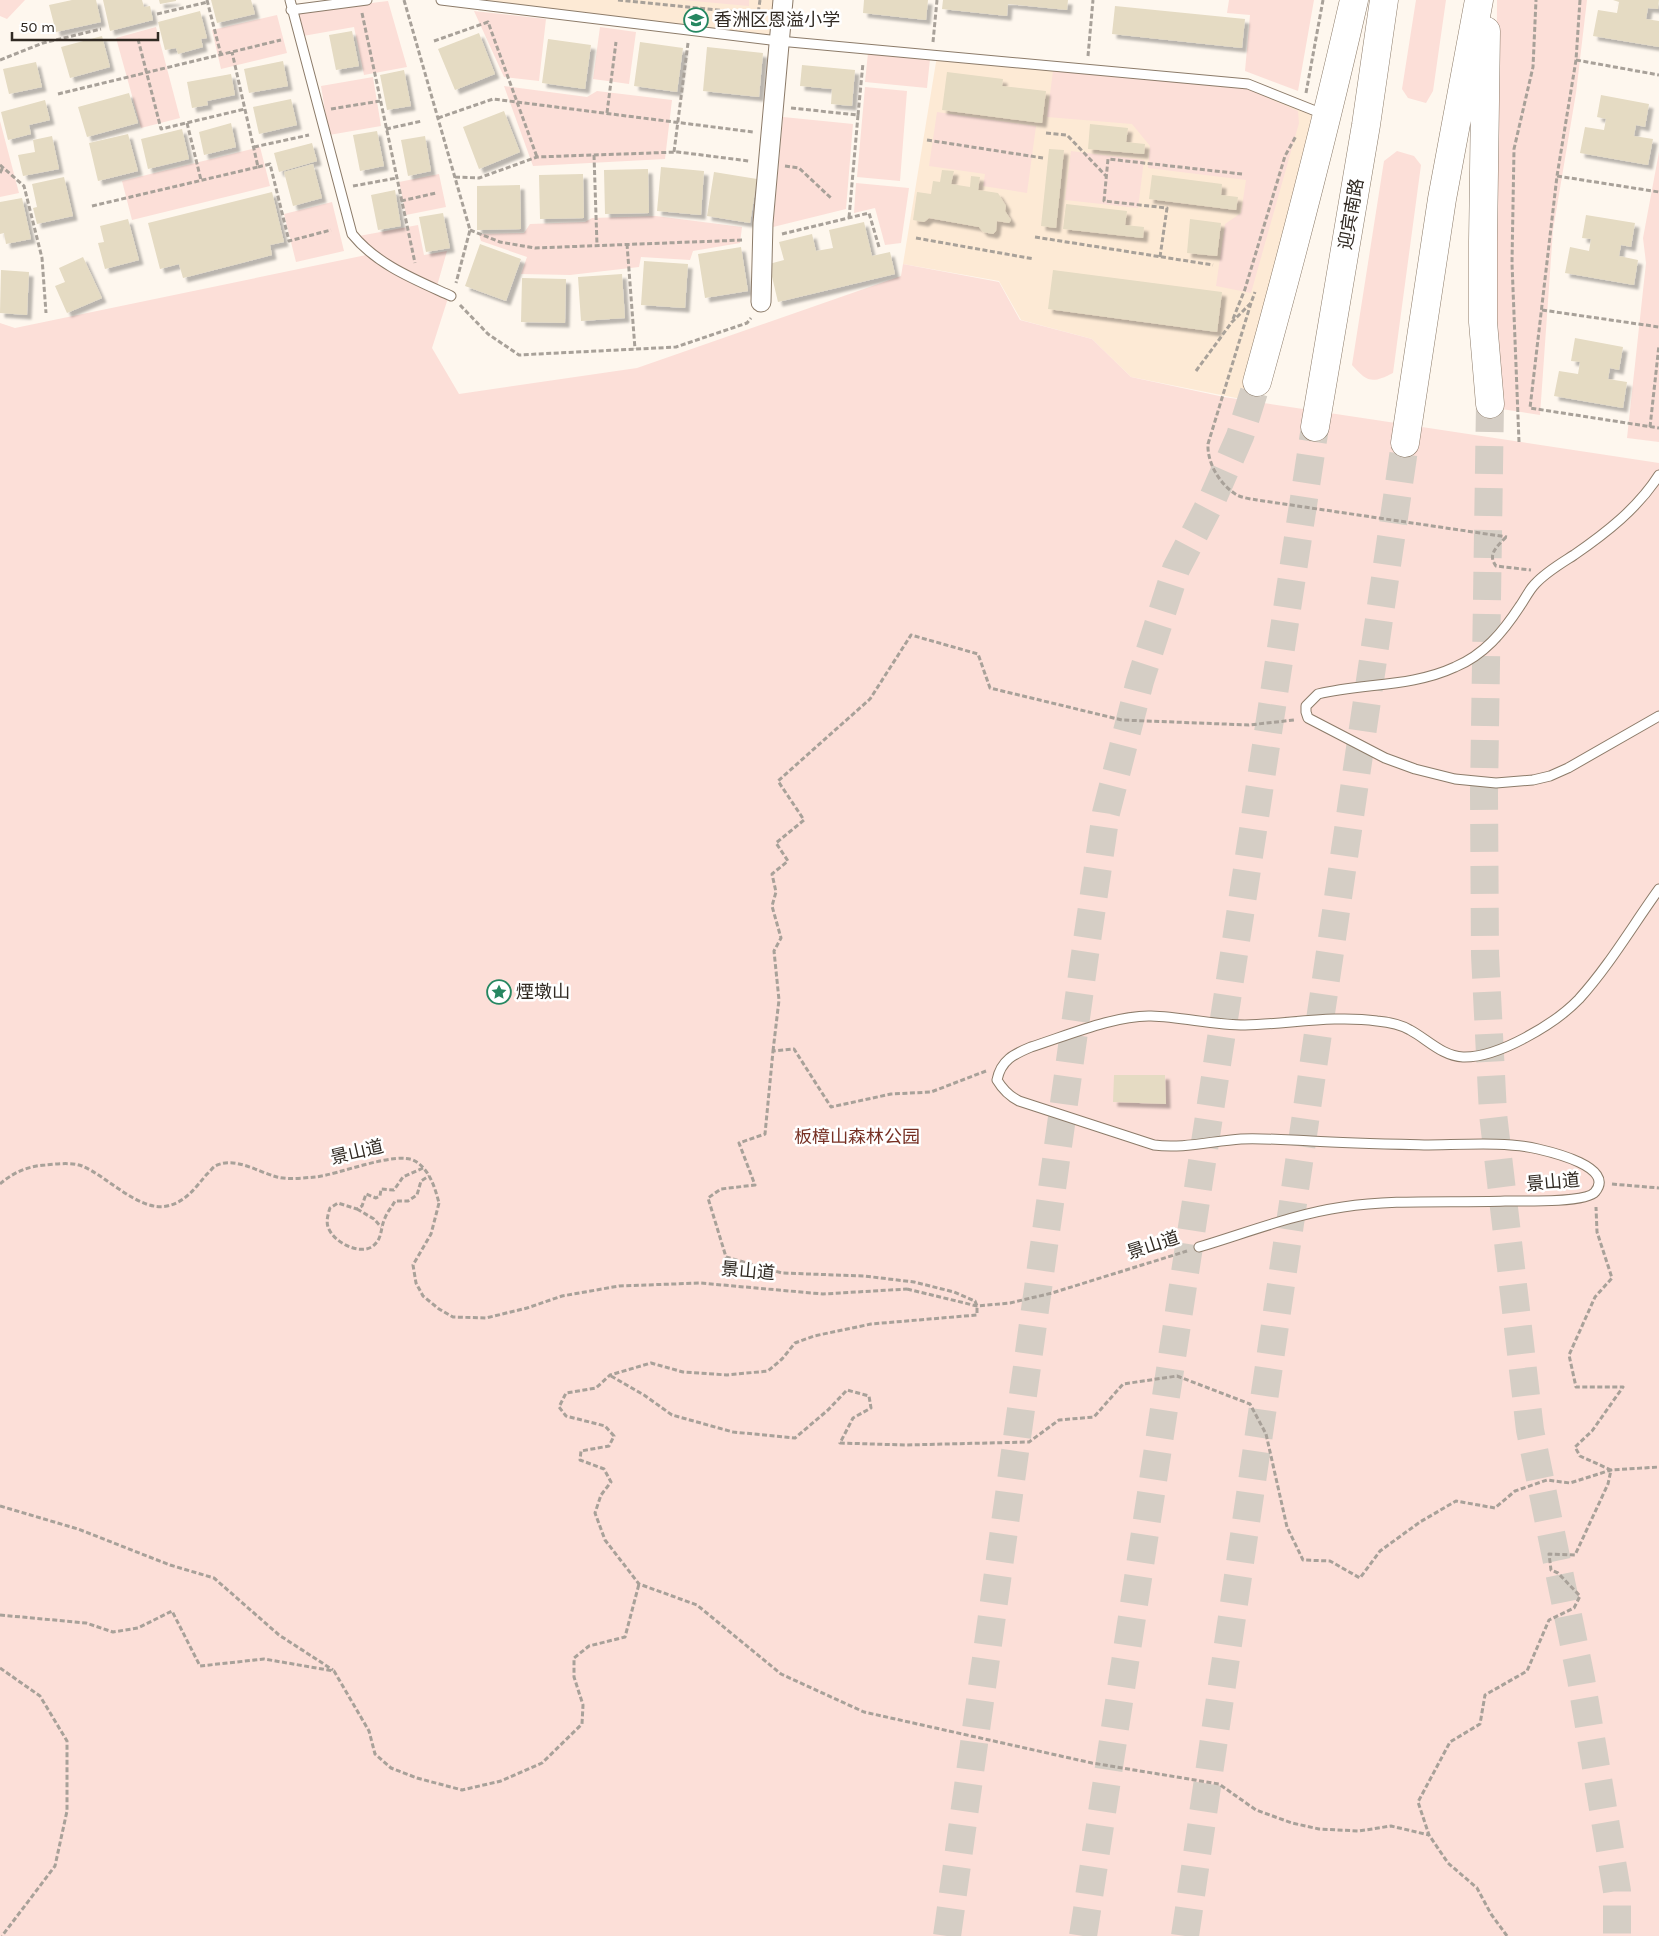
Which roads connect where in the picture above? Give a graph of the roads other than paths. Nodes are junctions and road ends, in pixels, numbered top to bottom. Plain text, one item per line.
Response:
1 (290, 0) edge
2 (363, 0) edge
3 (441, 0) edge
4 (783, 0) edge
5 (1354, 0) edge
6 (1384, 0) edge
7 (1479, 0) edge
8 (1487, 0) edge
9 (292, 10) junction
10 (779, 41) junction
11 (1314, 117) junction
12 (451, 296) road end
13 (761, 302) road end
14 (1257, 382) tunnel mouth
15 (1490, 404) tunnel mouth
16 (1315, 427) tunnel mouth
17 (1405, 443) tunnel mouth
18 (1659, 475) edge
19 (1659, 716) edge
20 (1659, 889) edge
21 (1200, 1247) road end

1 - 9 lane
2 - 9 lane
3 - 10 lane
4 - 10 street
5 - 11 main road
6 - 16 main road, 迎宾南路
7 - 17 main road
8 - 15 main road
9 - 12 lane
10 - 11 lane
10 - 13 street
11 - 14 main road
18 - 19 lane
20 - 21 lane, 景山道

